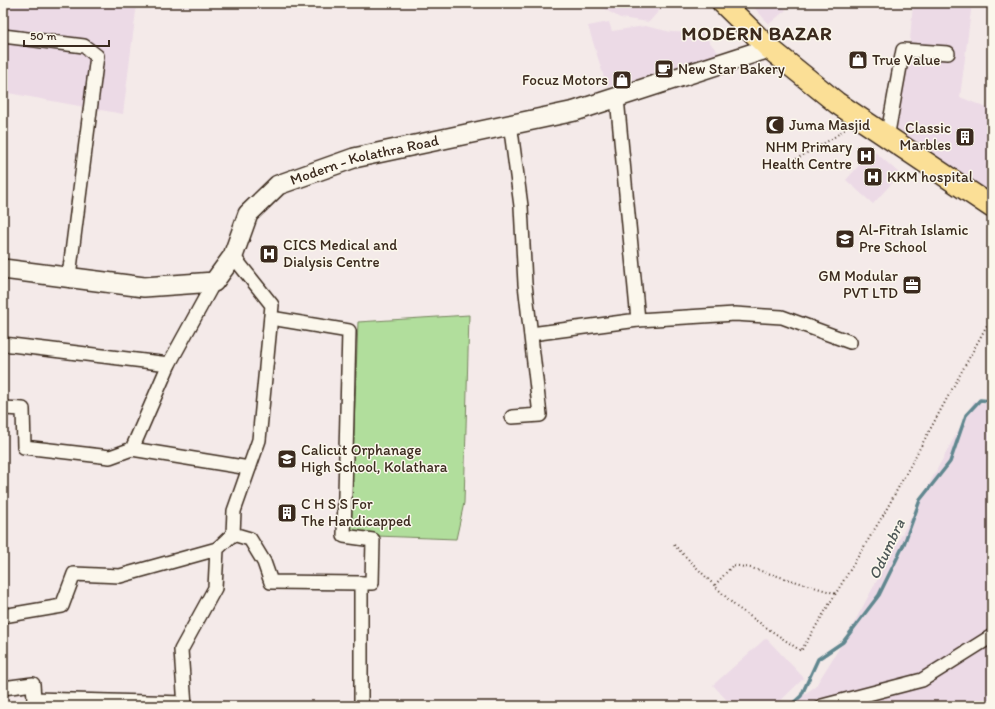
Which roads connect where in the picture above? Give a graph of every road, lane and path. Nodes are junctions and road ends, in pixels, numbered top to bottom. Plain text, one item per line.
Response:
1 (723, 3) edge
2 (3, 36) edge
3 (769, 48) junction
4 (948, 53) dead end
5 (617, 98) junction
6 (859, 119) junction
7 (510, 123) junction
8 (887, 138) junction
9 (796, 159) dead end
10 (992, 207) edge
11 (233, 256) junction
12 (3, 269) edge
13 (69, 276) junction
14 (214, 282) junction
15 (992, 316) edge
16 (271, 318) junction
17 (638, 320) junction
18 (531, 334) junction
19 (850, 342) dead end
20 (3, 344) edge
21 (169, 364) junction
22 (3, 408) edge
23 (512, 417) dead end
24 (132, 449) junction
25 (249, 468) junction
26 (233, 534) junction
27 (674, 545) dead end
28 (217, 549) junction
29 (361, 583) junction
30 (715, 586) junction
31 (837, 594) junction
32 (3, 616) edge
33 (992, 636) edge
34 (3, 688) edge
35 (34, 703) edge
36 (185, 704) edge
37 (361, 706) edge
38 (822, 706) edge

1 - 3 main road
2 - 13 street
3 - 5 main road, Modern - Kolathra Road
3 - 6 main road
4 - 8 street
5 - 7 main road, Modern - Kolathra Road
5 - 17 street
6 - 8 main road
6 - 9 path
7 - 11 main road, Modern - Kolathra Road
7 - 18 street
8 - 10 main road
11 - 14 main road, Modern - Kolathra Road
11 - 16 street
12 - 13 main road
13 - 14 main road
14 - 21 street
15 - 31 path
16 - 25 street
16 - 29 street
17 - 18 street
17 - 19 street
18 - 23 street
20 - 21 street
21 - 24 street
22 - 24 street
24 - 25 street
25 - 26 street
26 - 28 street
26 - 29 street
27 - 30 path
28 - 32 street
28 - 36 street
29 - 37 street
30 - 31 path
30 - 31 path
33 - 38 street
34 - 35 street
35 - 36 street

